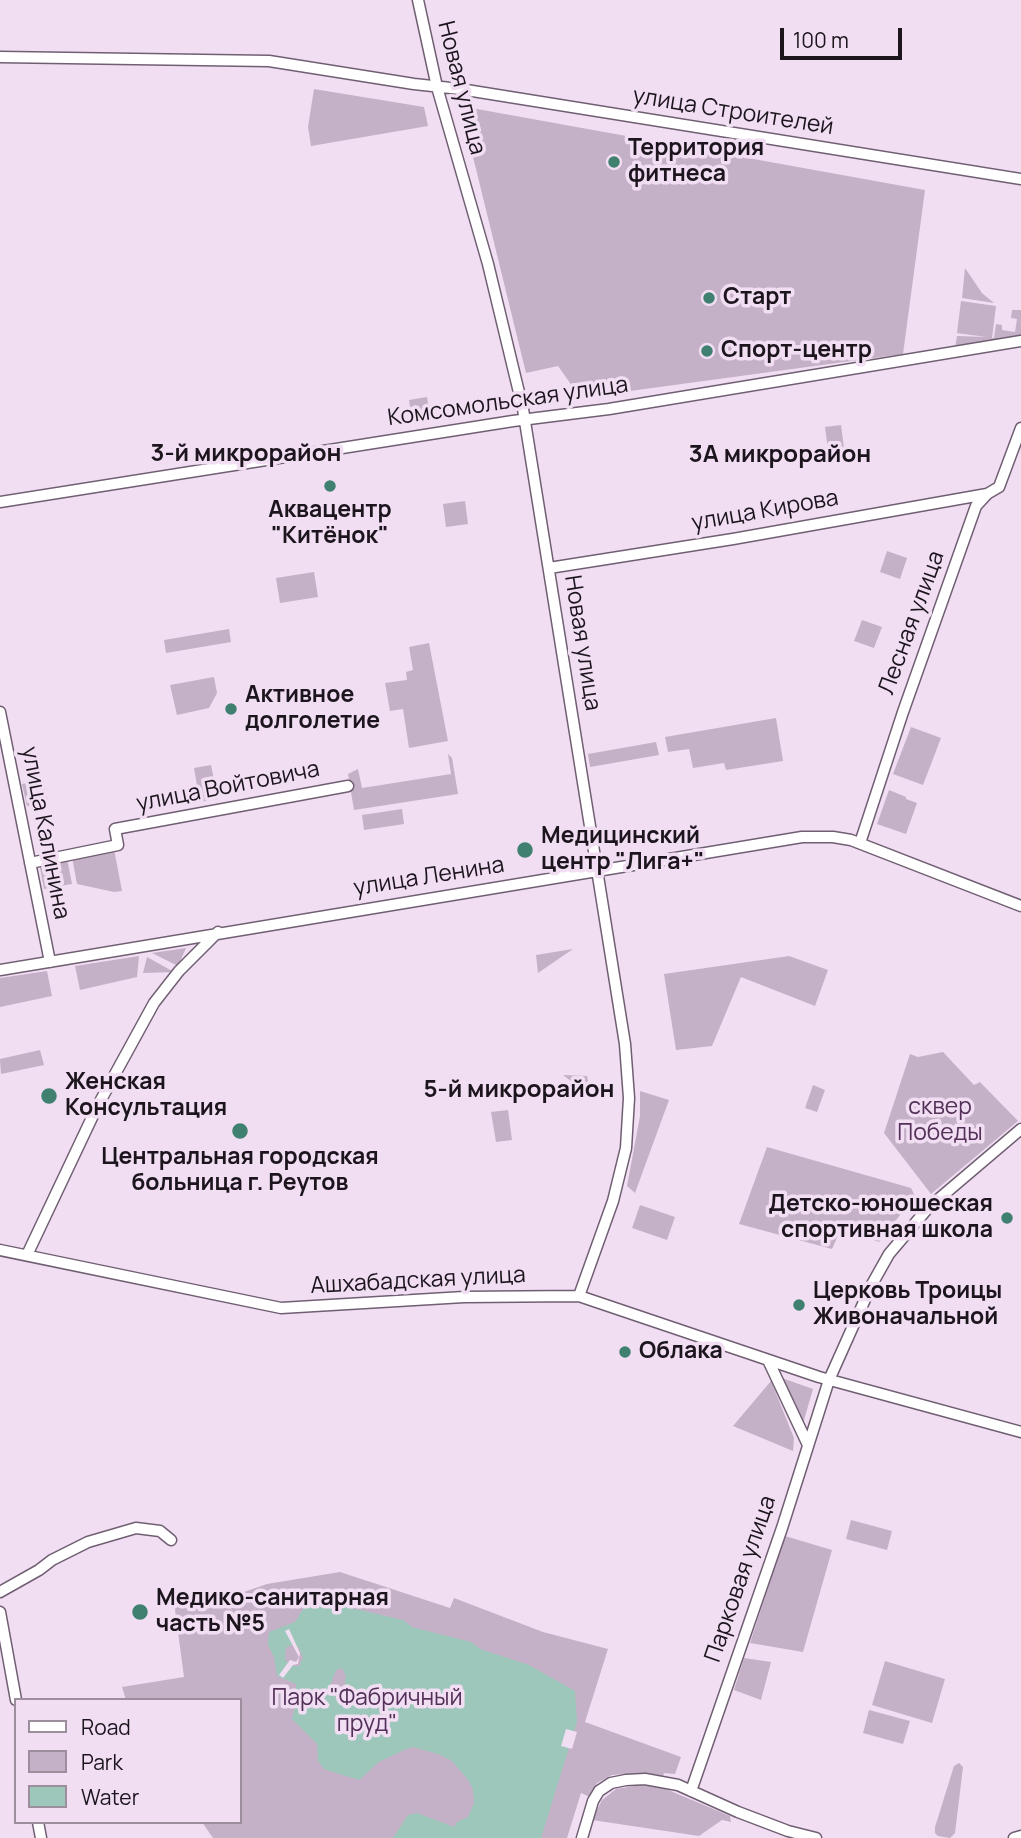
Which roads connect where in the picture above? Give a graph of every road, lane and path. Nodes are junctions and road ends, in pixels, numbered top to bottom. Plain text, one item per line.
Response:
1 (418, 0) edge
2 (0, 57) edge
3 (437, 87) junction
4 (1021, 179) edge
5 (1015, 342) edge
6 (525, 419) junction
7 (1021, 428) edge
8 (988, 494) junction
9 (0, 502) edge
10 (549, 568) junction
11 (0, 712) edge
12 (348, 786) dead end
13 (860, 843) junction
14 (30, 863) junction
15 (597, 870) junction
16 (1021, 906) edge
17 (218, 932) junction
18 (50, 962) junction
19 (0, 970) edge
20 (1021, 1129) edge
21 (0, 1250) edge
22 (27, 1255) junction
23 (579, 1296) junction
24 (768, 1360) junction
25 (829, 1380) junction
26 (1021, 1432) edge
27 (808, 1445) junction
28 (172, 1540) dead end
29 (0, 1592) edge
30 (0, 1612) edge
31 (16, 1698) edge
32 (691, 1791) junction
33 (1021, 1836) edge
34 (582, 1838) edge
35 (816, 1838) edge
36 (1014, 1838) edge

1 - 3 street, Новая улица
2 - 3 street
3 - 4 street, улица Строителей
3 - 6 street, Новая улица
5 - 6 street, Комсомольская улица
6 - 9 street, Комсомольская улица
6 - 10 street, Новая улица
7 - 8 street, Лесная улица
8 - 10 street, улица Кирова
8 - 13 street, Лесная улица
10 - 15 street, Новая улица
11 - 14 street, улица Калинина
12 - 14 street, улица Войтовича
13 - 15 street, улица Ленина
13 - 16 street, улица Ленина
14 - 18 street, улица Калинина
15 - 17 street, улица Ленина
15 - 23 street, Новая улица
17 - 18 street, улица Ленина
17 - 22 street
18 - 19 street, улица Ленина
20 - 25 street, Парковая улица
21 - 22 street, Ашхабадская улица
22 - 23 street, Ашхабадская улица
23 - 24 street, Ашхабадская улица
24 - 25 street, Ашхабадская улица
24 - 27 street
25 - 26 street, Ашхабадская улица
25 - 27 street, Парковая улица
27 - 32 street, Парковая улица
28 - 29 street
30 - 31 street
32 - 34 street
32 - 35 street
33 - 36 street

